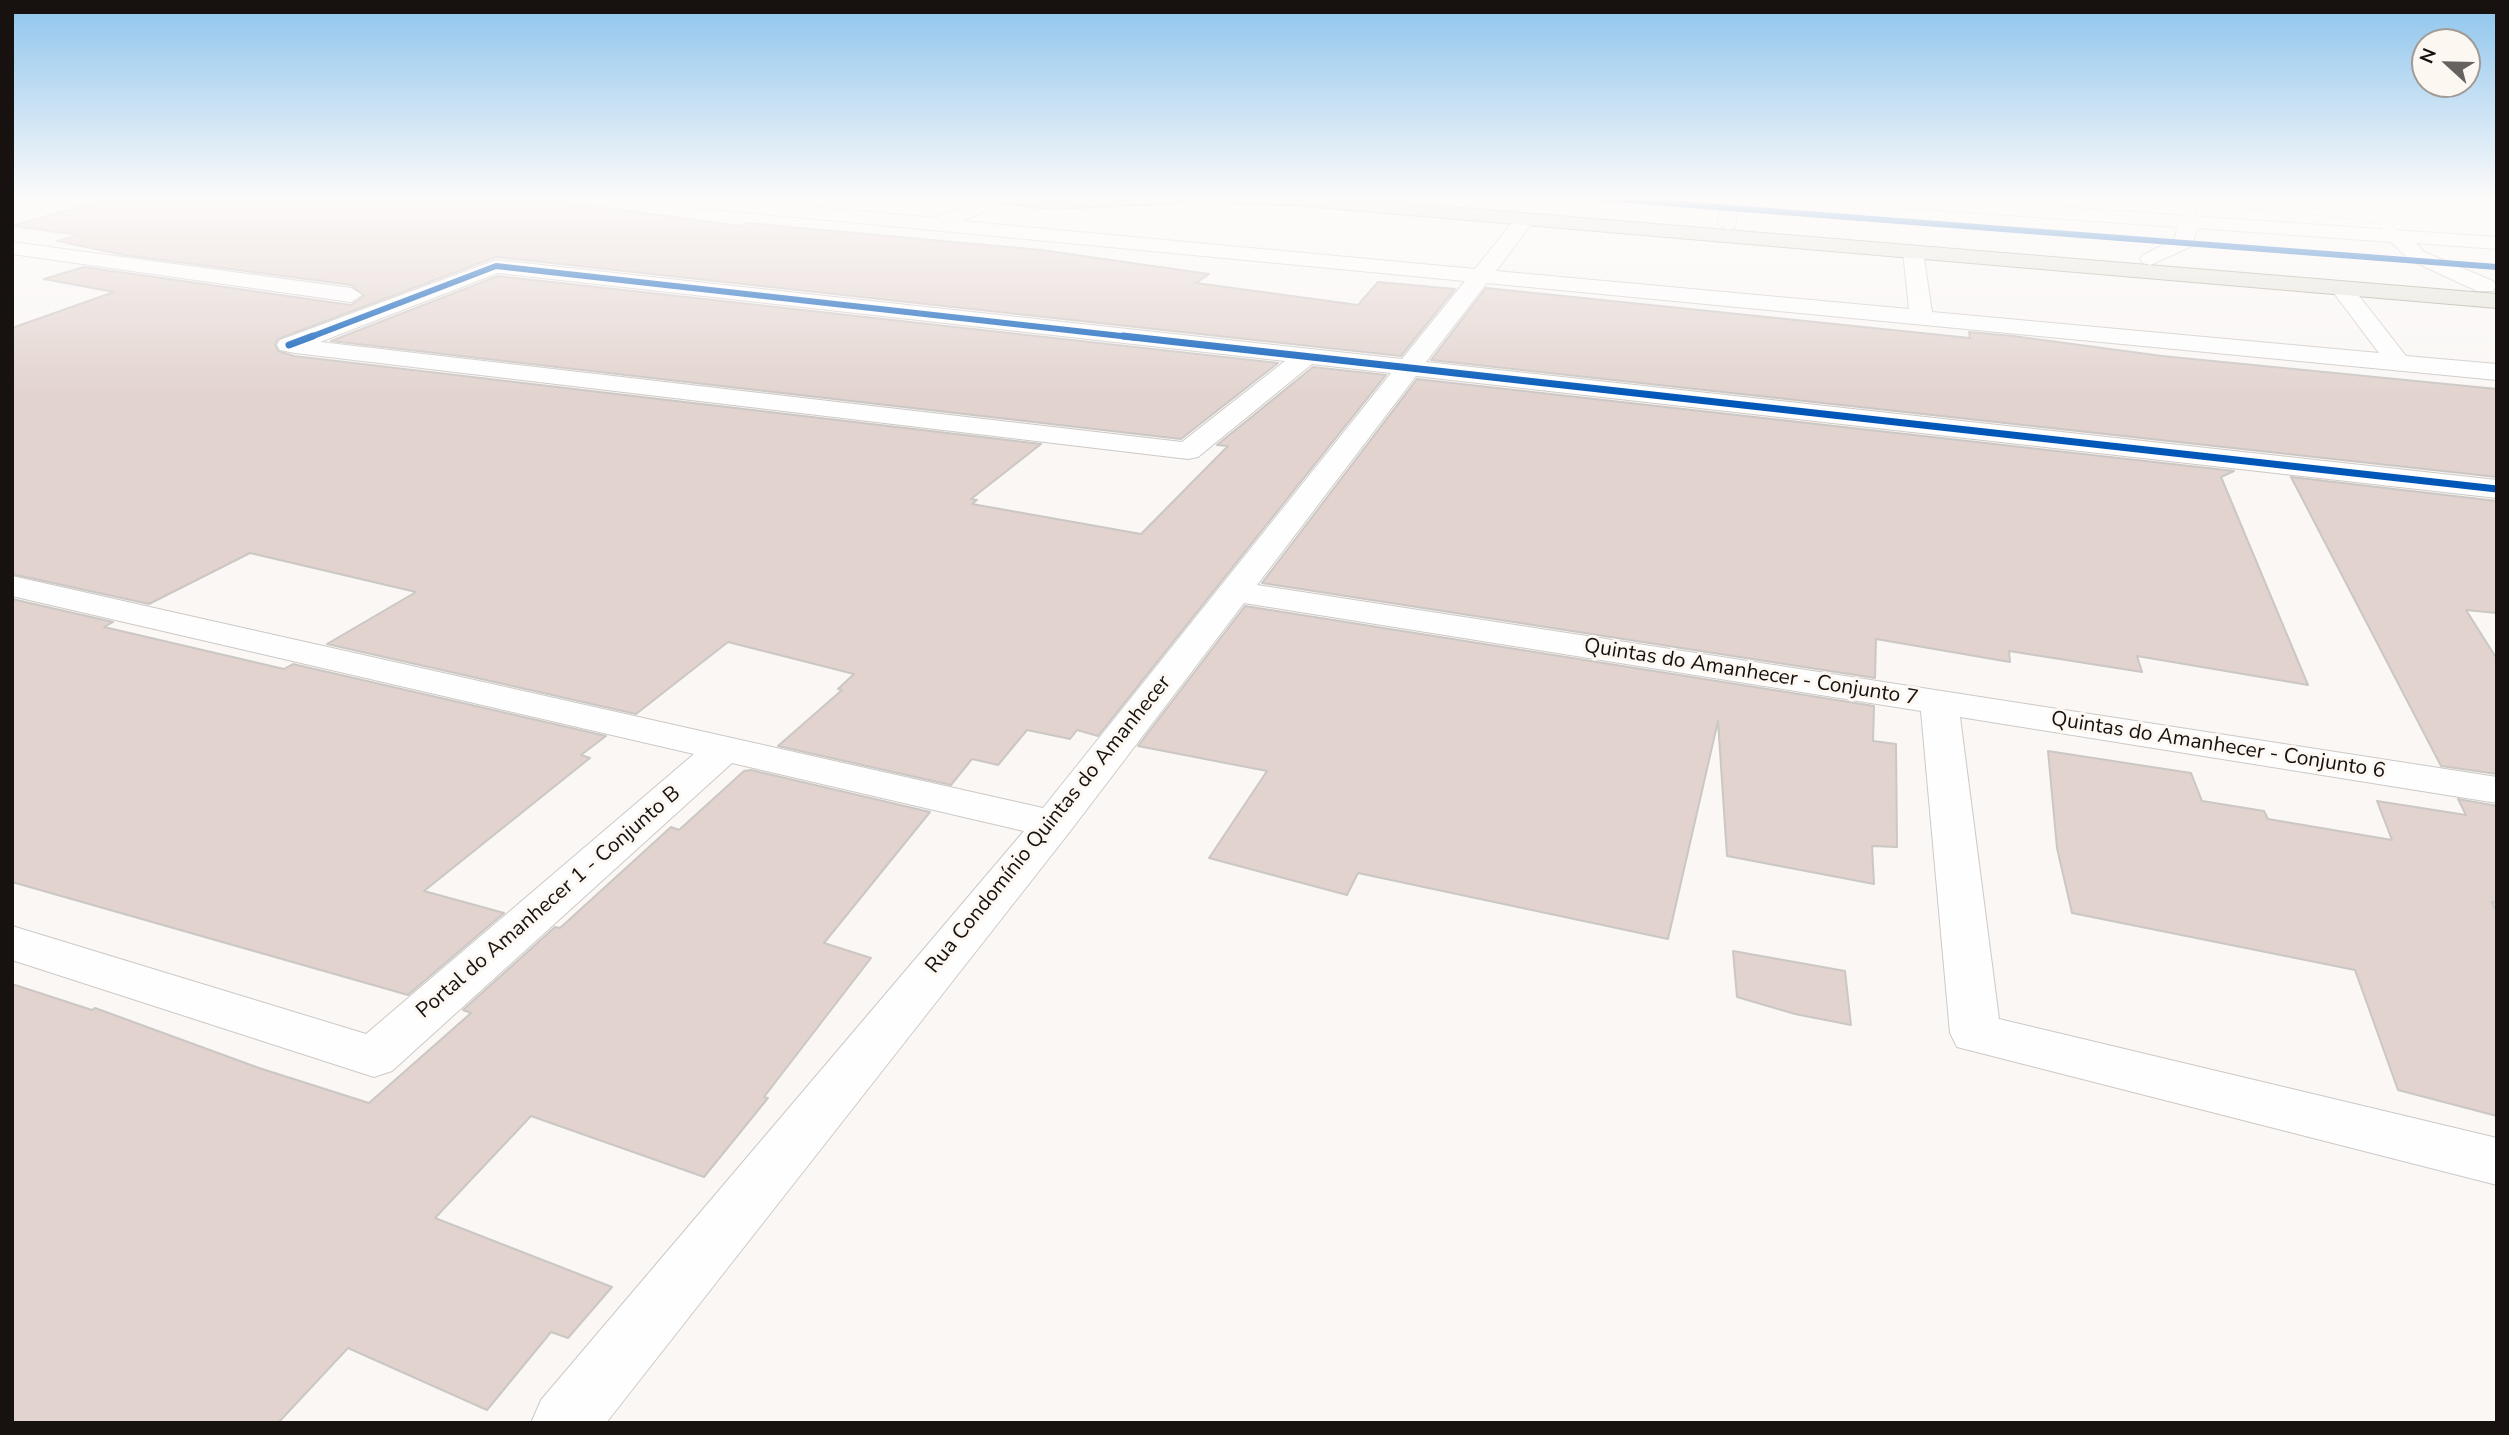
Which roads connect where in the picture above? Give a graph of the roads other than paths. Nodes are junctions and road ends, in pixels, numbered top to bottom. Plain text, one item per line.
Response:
1 (127, 264) edge
2 (1363, 264) edge
3 (1486, 264) edge
4 (1920, 264) edge
5 (2101, 264) edge
6 (2203, 264) edge
7 (2434, 264) edge
8 (1480, 275) junction
9 (2342, 288) junction
10 (2493, 291) edge
11 (351, 295) dead end
12 (1921, 317) junction
13 (1308, 355) junction
14 (2399, 363) junction
15 (1409, 366) junction
16 (2497, 372) edge
17 (2497, 489) edge
18 (12, 586) edge
19 (1234, 591) junction
20 (1939, 702) junction
21 (724, 749) junction
22 (2497, 790) edge
23 (1053, 824) junction
24 (12, 943) edge
25 (2497, 1163) edge
26 (564, 1423) edge

1 - 11 street
2 - 8 street
3 - 8 street, Rua Condomínio Quintas do Amanhecer
4 - 12 street
5 - 9 main road
6 - 10 main road
7 - 10 street
8 - 12 street
8 - 15 street, Rua Condomínio Quintas do Amanhecer
9 - 10 main road
9 - 14 street
12 - 14 street
13 - 13 street
13 - 15 street
14 - 16 street
15 - 17 street
15 - 19 street, Rua Condomínio Quintas do Amanhecer
18 - 21 street
19 - 20 street, Quintas do Amanhecer - Conjunto 7
19 - 23 street, Rua Condomínio Quintas do Amanhecer
20 - 22 street, Quintas do Amanhecer - Conjunto 6
20 - 25 street, Quintas do Amanhecer - Conjunto 7
21 - 23 street
21 - 24 street, Portal do Amanhecer 1 - Conjunto B
23 - 26 street, Rua Condomínio Quintas do Amanhecer

